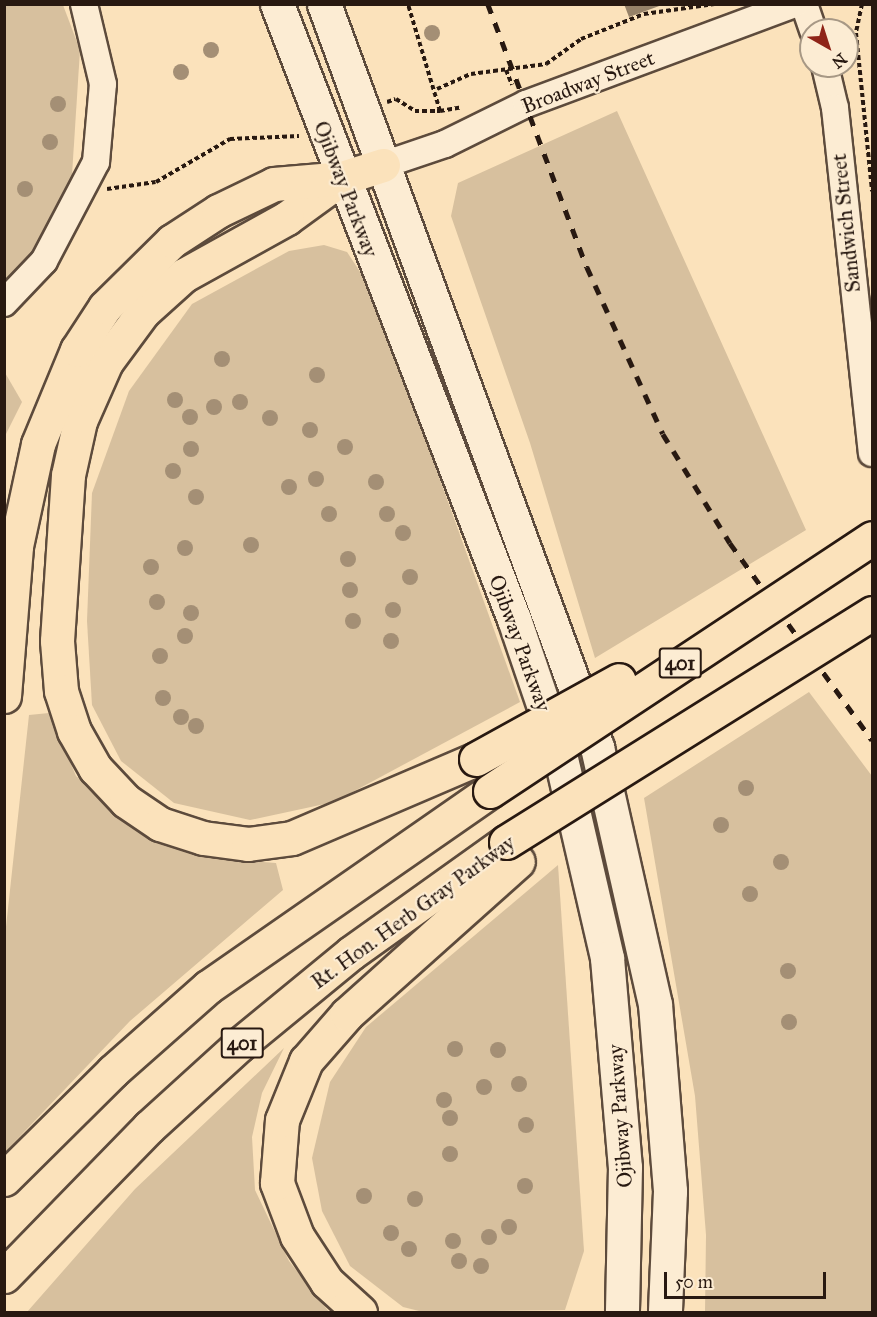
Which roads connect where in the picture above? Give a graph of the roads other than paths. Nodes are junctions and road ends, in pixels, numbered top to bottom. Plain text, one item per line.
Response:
1 (84, 4) edge
2 (277, 4) edge
3 (324, 4) edge
4 (795, 4) edge
5 (828, 78) edge
6 (383, 165) junction
7 (342, 178) junction
8 (4, 303) edge
9 (873, 453) edge
10 (863, 544) edge
11 (863, 618) edge
12 (4, 696) edge
13 (512, 852) junction
14 (4, 1179) edge
15 (4, 1276) edge
16 (360, 1312) edge
17 (622, 1312) edge
18 (665, 1312) edge

1 - 8 street
2 - 7 main road, Ojibway Parkway
3 - 6 main road, Ojibway Parkway
4 - 6 street, Broadway Street
5 - 9 street, Sandwich Street
6 - 7 highway
6 - 18 main road, Ojibway Parkway
7 - 10 highway, bridge
7 - 12 highway
7 - 17 main road, Ojibway Parkway
10 - 14 highway, 401, bridge
11 - 13 highway, Rt. Hon. Herb Gray Parkway / 401, bridge
13 - 15 highway, Rt. Hon. Herb Gray Parkway / 401
13 - 16 highway

